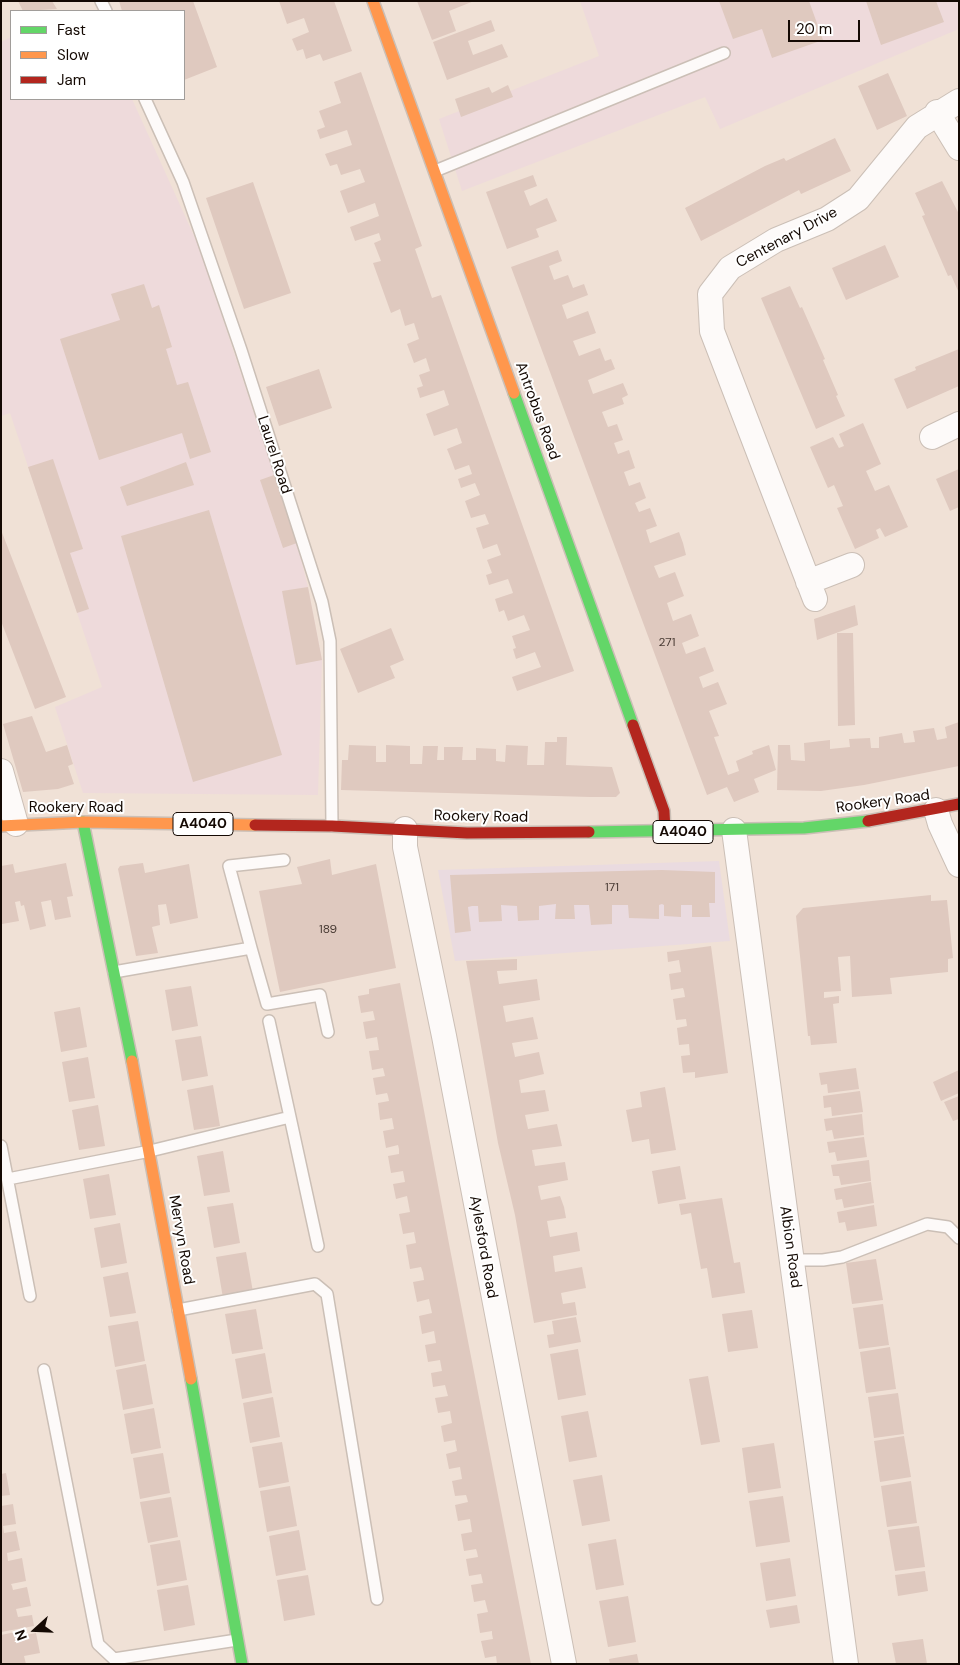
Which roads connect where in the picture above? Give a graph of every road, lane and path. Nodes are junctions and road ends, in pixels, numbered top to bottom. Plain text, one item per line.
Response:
1 (373, 1) edge
2 (724, 53) dead end
3 (145, 100) edge
4 (959, 101) edge
5 (937, 112) junction
6 (959, 148) edge
7 (435, 171) junction
8 (959, 424) edge
9 (932, 437) dead end
10 (852, 565) dead end
11 (1, 771) edge
12 (959, 804) edge
13 (936, 810) junction
14 (83, 822) junction
15 (9, 825) edge
16 (332, 826) junction
17 (404, 830) junction
18 (734, 830) junction
19 (665, 832) junction
20 (284, 860) dead end
21 (959, 865) edge
22 (251, 948) junction
23 (114, 972) junction
24 (270, 1021) dead end
25 (328, 1032) dead end
26 (290, 1117) junction
27 (1, 1146) edge
28 (150, 1151) junction
29 (8, 1179) junction
30 (959, 1238) edge
31 (318, 1246) dead end
32 (792, 1260) junction
33 (30, 1296) dead end
34 (178, 1310) junction
35 (44, 1370) dead end
36 (377, 1599) dead end
37 (237, 1640) junction
38 (242, 1664) edge
39 (564, 1664) edge
40 (846, 1664) edge

1 - 7 street, Antrobus Road
2 - 7 lane
3 - 16 lane, Laurel Road
4 - 5 street, Centenary Drive
5 - 6 street
5 - 10 street, Centenary Drive
7 - 19 street, Antrobus Road
8 - 9 street
11 - 15 street
12 - 13 street, Rookery Road / A4040
13 - 18 street, Rookery Road / A4040
13 - 21 street
14 - 15 street, Rookery Road / A4040
14 - 16 street, Rookery Road / A4040
14 - 23 street, Mervyn Road
16 - 17 street, Rookery Road / A4040
17 - 19 street, Rookery Road / A4040
17 - 39 street, Aylesford Road
18 - 19 street, Rookery Road / A4040
18 - 32 street, Albion Road
20 - 22 lane
22 - 23 lane
22 - 25 lane
23 - 28 street, Mervyn Road
24 - 26 lane
26 - 28 lane
26 - 31 lane
27 - 29 lane
28 - 29 lane
28 - 34 street, Mervyn Road
29 - 33 lane
30 - 32 lane
32 - 40 street, Albion Road
34 - 36 lane
34 - 37 street, Mervyn Road
35 - 37 lane
37 - 38 street, Mervyn Road

